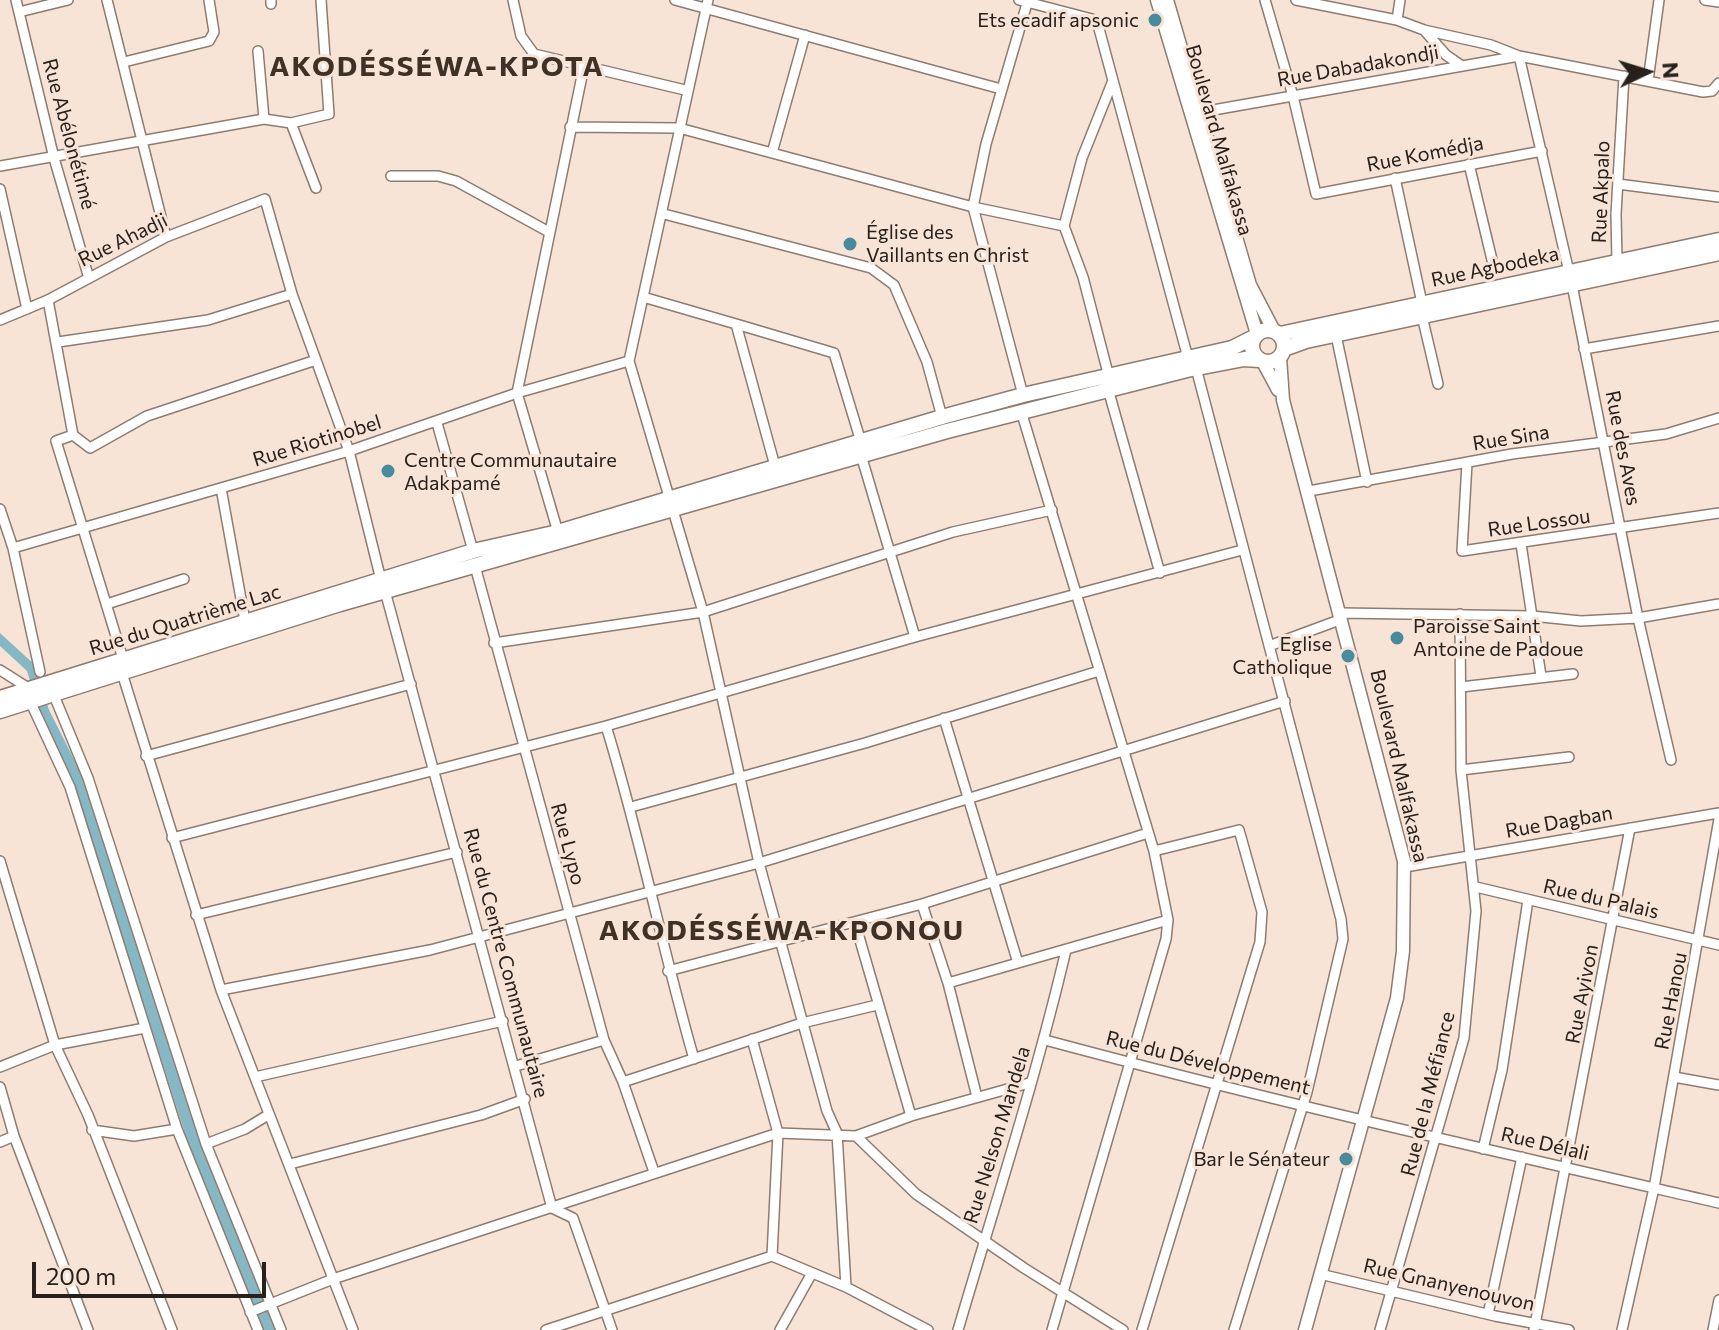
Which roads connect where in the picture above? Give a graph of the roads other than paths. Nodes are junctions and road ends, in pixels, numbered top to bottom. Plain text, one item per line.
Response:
1 (16, 0) edge
2 (68, 0) edge
3 (107, 0) edge
4 (209, 0) edge
5 (321, 0) edge
6 (513, 0) edge
7 (675, 0) edge
8 (1157, 0) edge
9 (1167, 0) edge
10 (1265, 0) edge
11 (1296, 0) edge
12 (1400, 0) edge
13 (1659, 0) edge
14 (1705, 0) edge
15 (1025, 1) edge
16 (1309, 2) edge
17 (1719, 2) edge
18 (707, 4) edge
19 (19, 12) junction
20 (1397, 20) junction
21 (1424, 30) junction
22 (805, 35) junction
23 (258, 51) dead end
24 (1519, 56) junction
25 (124, 62) junction
26 (584, 66) junction
27 (1463, 66) junction
28 (1624, 76) junction
29 (1648, 81) junction
30 (1112, 83) junction
31 (1719, 83) edge
32 (1001, 89) junction
33 (685, 90) junction
34 (1293, 96) junction
35 (1202, 112) junction
36 (264, 119) junction
37 (291, 123) junction
38 (570, 127) junction
39 (679, 128) junction
40 (142, 140) junction
41 (1542, 151) junction
42 (772, 153) junction
43 (54, 158) junction
44 (1469, 164) junction
45 (0, 166) edge
46 (391, 176) dead end
47 (1395, 178) junction
48 (1618, 184) junction
49 (316, 188) dead end
50 (0, 189) edge
51 (1719, 197) edge
52 (265, 199) joint
53 (973, 207) junction
54 (664, 214) junction
55 (1064, 226) junction
56 (549, 232) junction
57 (166, 237) junction
58 (1719, 253) edge
59 (1617, 261) junction
60 (1493, 264) dead end
61 (88, 275) junction
62 (1571, 278) junction
63 (1246, 288) junction
64 (292, 294) junction
65 (643, 297) junction
66 (48, 300) junction
67 (27, 309) junction
68 (1422, 309) junction
69 (0, 320) edge
70 (736, 324) junction
71 (1719, 326) edge
72 (1277, 332) junction
73 (1256, 335) junction
74 (1336, 335) junction
75 (58, 342) junction
76 (1584, 349) junction
77 (1282, 354) junction
78 (316, 360) junction
79 (629, 361) junction
80 (1261, 361) junction
81 (1192, 363) junction
82 (1108, 383) junction
83 (1438, 384) dead end
84 (517, 393) junction
85 (1023, 395) junction
86 (1283, 400) junction
87 (1021, 411) junction
88 (942, 417) junction
89 (1719, 418) edge
90 (437, 423) junction
91 (73, 435) junction
92 (1604, 443) junction
93 (861, 449) junction
94 (349, 451) junction
95 (1467, 463) junction
96 (775, 466) junction
97 (1367, 482) junction
98 (221, 488) junction
99 (1309, 491) junction
100 (669, 504) junction
101 (0, 509) edge
102 (1052, 510) junction
103 (1719, 513) edge
104 (82, 527) junction
105 (1620, 529) junction
106 (558, 532) junction
107 (1521, 544) junction
108 (13, 548) junction
109 (1242, 550) junction
110 (890, 552) junction
111 (474, 559) junction
112 (1160, 573) junction
113 (184, 579) dead end
114 (383, 586) junction
115 (1077, 594) junction
116 (338, 599) junction
117 (107, 604) junction
118 (1719, 604) edge
119 (703, 612) junction
120 (1460, 614) junction
121 (1342, 616) junction
122 (1532, 616) junction
123 (1638, 618) junction
124 (245, 621) junction
125 (915, 637) junction
126 (494, 643) junction
127 (1269, 646) junction
128 (123, 666) junction
129 (0, 670) edge
130 (1099, 671) junction
131 (40, 672) dead end
132 (1573, 674) dead end
133 (1541, 676) junction
134 (411, 684) junction
135 (1461, 687) junction
136 (53, 693) junction
137 (721, 694) junction
138 (30, 695) junction
139 (0, 698) edge
140 (1285, 701) junction
141 (0, 711) edge
142 (944, 718) junction
143 (606, 726) junction
144 (524, 748) junction
145 (1123, 751) junction
146 (146, 756) junction
147 (1569, 757) dead end
148 (1671, 760) dead end
149 (1461, 770) junction
150 (435, 772) junction
151 (741, 779) junction
152 (966, 799) junction
153 (631, 807) junction
154 (1719, 813) edge
155 (1719, 819) edge
156 (1630, 828) junction
157 (1148, 833) junction
158 (172, 838) junction
159 (1154, 851) junction
160 (457, 852) junction
161 (1470, 856) junction
162 (0, 861) edge
163 (759, 863) junction
164 (1405, 867) junction
165 (992, 881) junction
166 (1476, 887) junction
167 (651, 891) junction
168 (1528, 900) junction
169 (922, 904) junction
170 (567, 913) junction
171 (196, 915) junction
172 (1168, 920) junction
173 (1615, 920) junction
174 (855, 923) junction
175 (480, 936) junction
176 (1700, 941) junction
177 (782, 943) junction
178 (1719, 945) edge
179 (1066, 950) junction
180 (1018, 963) junction
181 (668, 971) junction
182 (948, 983) junction
183 (221, 990) junction
184 (877, 1005) junction
185 (503, 1021) junction
186 (802, 1023) junction
187 (145, 1028) junction
188 (752, 1039) junction
189 (604, 1040) junction
190 (1045, 1040) junction
191 (55, 1045) junction
192 (694, 1059) junction
193 (1132, 1063) junction
194 (516, 1066) junction
195 (0, 1067) edge
196 (255, 1077) junction
197 (1674, 1077) junction
198 (623, 1082) junction
199 (1029, 1083) junction
200 (1218, 1085) junction
201 (1719, 1085) edge
202 (0, 1087) edge
203 (977, 1097) junction
204 (525, 1099) junction
205 (1303, 1104) junction
206 (268, 1115) junction
207 (911, 1116) junction
208 (1362, 1123) junction
209 (177, 1129) junction
210 (92, 1130) junction
211 (778, 1133) junction
212 (837, 1133) junction
213 (14, 1136) junction
214 (856, 1136) junction
215 (1437, 1139) junction
216 (0, 1142) edge
217 (206, 1144) junction
218 (1483, 1149) junction
219 (1522, 1157) junction
220 (290, 1164) junction
221 (1568, 1167) junction
222 (654, 1172) junction
223 (1654, 1188) junction
224 (1719, 1203) edge
225 (552, 1208) junction
226 (984, 1241) junction
227 (772, 1256) junction
228 (812, 1273) junction
229 (1320, 1274) junction
230 (333, 1279) junction
231 (846, 1287) junction
232 (1392, 1292) junction
233 (1063, 1294) junction
234 (1719, 1300) edge
235 (270, 1305) junction
236 (605, 1311) junction
237 (250, 1312) junction
238 (1488, 1314) junction
239 (1535, 1327) edge
240 (88, 1330) edge
241 (172, 1330) edge
242 (258, 1330) edge
243 (281, 1330) edge
244 (353, 1330) edge
245 (546, 1330) edge
246 (612, 1330) edge
247 (780, 1330) edge
248 (928, 1330) edge
249 (958, 1330) edge
250 (1052, 1330) edge
251 (1123, 1330) edge
252 (1142, 1330) edge
253 (1234, 1330) edge
254 (1305, 1330) edge
255 (1380, 1330) edge
256 (1569, 1330) edge
257 (1622, 1330) edge
258 (1713, 1330) edge

1 - 19 street, Rue Abélonétimé
2 - 19 street
3 - 25 street
4 - 25 street
5 - 37 street
6 - 26 street
7 - 18 street
8 - 63 street, Boulevard Malfakassa
9 - 35 street
10 - 34 street
11 - 16 street
12 - 20 street
13 - 29 street
14 - 17 street
15 - 30 street
15 - 32 street
16 - 20 street
18 - 22 street
18 - 33 street
19 - 43 street, Rue Abélonétimé
20 - 21 street
21 - 24 street
21 - 27 street
22 - 32 street
22 - 42 street
23 - 36 street
24 - 27 street, Rue Dabadakondji
24 - 28 street
24 - 41 street, Rue des Aves
25 - 40 street
26 - 33 street
26 - 38 street
27 - 34 street, Rue Dabadakondji
28 - 29 street
28 - 48 street, Rue Akpalo
29 - 31 street
30 - 55 street
30 - 81 street
32 - 53 street
33 - 39 street
34 - 35 street, Rue Dabadakondji
34 - 47 street, Rue Komédja
35 - 63 street
36 - 37 street
36 - 40 street
37 - 49 street
38 - 39 street
38 - 56 street
39 - 42 street
39 - 54 street
40 - 43 street
40 - 57 street
41 - 44 street, Rue Komédja
41 - 62 street, Rue des Aves
42 - 53 street
43 - 45 street
43 - 61 street, Rue Abélonétimé
44 - 47 street, Rue Komédja
44 - 60 street
46 - 56 street
47 - 68 street
48 - 51 street
48 - 59 street, Rue Akpalo
50 - 67 street
52 - 57 street, Rue Ahadji
52 - 64 street, Rue du Centre Communautaire
53 - 55 street
53 - 85 street
54 - 65 street
54 - 88 street
55 - 82 street
56 - 84 street
57 - 61 street, Rue Ahadji
58 - 59 main road, Rue Agbodeka
58 - 62 main road, Rue Agbodeka
59 - 62 main road, Rue Agbodeka
61 - 66 street, Rue Ahadji
62 - 68 main road, Rue Agbodeka
62 - 76 street, Rue des Aves
63 - 72 street
63 - 73 street
64 - 75 street
64 - 78 street, Rue du Centre Communautaire
65 - 70 street
65 - 79 street
66 - 67 street, Rue Ahadji
66 - 75 street
67 - 69 street, Rue Ahadji
68 - 72 main road, Rue Agbodeka
68 - 74 main road, Rue Agbodeka
68 - 83 street
70 - 93 street
70 - 96 street
71 - 76 street
72 - 73 main road, Rue Agbodeka
72 - 77 main road
73 - 80 main road
73 - 81 main road, Rue Agbodeka
74 - 77 main road, Rue Agbodeka
74 - 97 street
75 - 91 street
76 - 92 street, Rue des Aves
77 - 80 main road, Rue Agbodeka
77 - 86 street
78 - 91 street
78 - 94 street, Rue du Centre Communautaire
79 - 84 street, Rue Riotinobel
79 - 100 street
80 - 81 main road, Rue Agbodeka
80 - 86 street
81 - 82 main road
81 - 109 street
82 - 85 main road
82 - 87 main road
82 - 112 street
84 - 90 street, Rue Riotinobel
84 - 106 street
85 - 88 main road
86 - 99 street, Boulevard Malfakassa
87 - 93 main road
87 - 102 street
88 - 93 main road
89 - 92 street, Rue Sina
90 - 94 street, Rue Riotinobel
90 - 111 street, Rue Lypo
91 - 104 street
92 - 95 street, Rue Sina
92 - 105 street, Rue des Aves
93 - 96 main road
93 - 100 main road
93 - 110 street
94 - 98 street, Rue Riotinobel
94 - 114 street, Rue du Centre Communautaire
95 - 97 street, Rue Sina
95 - 107 street, Rue Lossou
96 - 100 main road
97 - 99 street, Rue Sina
98 - 104 street, Rue Riotinobel
98 - 124 street
99 - 121 street, Boulevard Malfakassa
100 - 106 main road
100 - 111 main road
100 - 119 street
101 - 108 street
102 - 110 street
102 - 115 street
103 - 105 street, Rue Lossou
104 - 108 street, Rue Riotinobel
104 - 117 street
105 - 107 street, Rue Lossou
105 - 123 street, Rue des Aves
106 - 111 main road
107 - 122 street
108 - 131 street
109 - 112 street
109 - 127 street
110 - 119 street
110 - 125 street
111 - 114 main road, Rue du Quatrième Lac
111 - 126 street, Rue Lypo
112 - 115 street
113 - 117 street
114 - 116 main road, Rue du Quatrième Lac
114 - 134 street, Rue du Centre Communautaire
115 - 125 street
115 - 130 street
116 - 124 main road, Rue du Quatrième Lac
116 - 128 main road, Rue du Quatrième Lac
117 - 128 street
118 - 123 street
119 - 126 street
119 - 137 street
120 - 121 street
120 - 122 street
120 - 135 street, Rue de la Méfiance
121 - 127 street
121 - 164 street, Boulevard Malfakassa
122 - 123 street
122 - 133 street
123 - 148 street, Rue des Aves
124 - 128 main road, Rue du Quatrième Lac
125 - 137 street
126 - 144 street, Rue Lypo
127 - 140 street
128 - 136 main road, Rue du Quatrième Lac
128 - 138 main road, Rue du Quatrième Lac
128 - 146 street
129 - 138 street
130 - 142 street
130 - 145 street
132 - 133 street
133 - 135 street
134 - 146 street
134 - 150 street, Rue du Centre Communautaire
135 - 149 street, Rue de la Méfiance
136 - 138 main road, Rue du Quatrième Lac
136 - 217 street
137 - 143 street
137 - 151 street
138 - 139 main road, Rue du Quatrième Lac
138 - 141 main road, Rue du Quatrième Lac
138 - 187 street
140 - 145 street
140 - 205 street
142 - 151 street
142 - 152 street
143 - 144 street
143 - 153 street
144 - 150 street
144 - 170 street, Rue Lypo
145 - 152 street
145 - 157 street
146 - 158 street
147 - 149 street
149 - 161 street, Rue de la Méfiance
150 - 158 street
150 - 160 street, Rue du Centre Communautaire
151 - 153 street
151 - 163 street
152 - 163 street
152 - 165 street
153 - 167 street
154 - 156 street, Rue Dagban
155 - 176 street, Rue Hanou
156 - 161 street, Rue Dagban
156 - 173 street, Rue Ayivon
157 - 159 street
157 - 165 street
158 - 171 street
159 - 172 street
159 - 200 street
160 - 171 street
160 - 175 street, Rue du Centre Communautaire
161 - 164 street, Rue Dagban
161 - 166 street, Rue de la Méfiance
162 - 191 street
163 - 167 street
163 - 177 street
164 - 208 street, Boulevard Malfakassa
165 - 169 street
165 - 180 street
166 - 168 street, Rue du Palais
166 - 215 street, Rue de la Méfiance
167 - 170 street
167 - 181 street
168 - 173 street, Rue du Palais
168 - 218 street
169 - 174 street
169 - 182 street
170 - 175 street
170 - 189 street, Rue Lypo
171 - 183 street
172 - 179 street
172 - 193 street
173 - 176 street, Rue du Palais
173 - 221 street, Rue Ayivon
174 - 177 street
174 - 184 street
175 - 183 street
175 - 185 street, Rue du Centre Communautaire
176 - 178 street, Rue du Palais
176 - 197 street, Rue Hanou
177 - 181 street
177 - 186 street
179 - 180 street
179 - 190 street, Rue Nelson Mandela
180 - 182 street
181 - 192 street
182 - 203 street
183 - 196 street
184 - 186 street
184 - 207 street
185 - 194 street, Rue du Centre Communautaire
185 - 196 street
186 - 188 street
186 - 212 street
187 - 191 street
187 - 209 street
188 - 192 street
188 - 211 street
189 - 194 street
189 - 198 street, Rue Lypo
190 - 193 street, Rue du Développement
190 - 199 street, Rue Nelson Mandela
191 - 195 street
191 - 210 street
192 - 198 street
193 - 200 street, Rue du Développement
193 - 233 street
194 - 204 street, Rue du Centre Communautaire
196 - 206 street
197 - 201 street
197 - 223 street, Rue Hanou
198 - 222 street, Rue Lypo
199 - 203 street
199 - 226 street, Rue Nelson Mandela
200 - 205 street, Rue du Développement
200 - 252 street
202 - 213 street
203 - 207 street
204 - 220 street
204 - 225 street, Rue du Centre Communautaire
205 - 208 street, Rue du Développement
205 - 253 street
206 - 217 street
206 - 220 street
207 - 214 street
208 - 215 street, Rue Délali
208 - 229 street, Boulevard Malfakassa
209 - 210 street
209 - 237 street
210 - 241 street
211 - 212 street
211 - 222 street
211 - 227 street
212 - 214 street
212 - 231 street
213 - 216 street
213 - 240 street
214 - 226 street
215 - 218 street, Rue Délali
215 - 232 street, Rue de la Méfiance
217 - 235 street
218 - 219 street, Rue Délali
219 - 221 street, Rue Délali
219 - 238 street
220 - 230 street
221 - 223 street, Rue Délali
221 - 239 street, Rue Ayivon
222 - 225 street
223 - 224 street, Rue Délali
223 - 257 street, Rue Hanou
225 - 230 street
225 - 236 street
226 - 233 street
226 - 249 street, Rue Nelson Mandela
227 - 228 street
227 - 236 street
228 - 231 street
228 - 247 street
229 - 232 street, Rue Gnanyenouvon
229 - 254 street, Boulevard Malfakassa
230 - 235 street
230 - 244 street
231 - 248 street
232 - 238 street, Rue Gnanyenouvon
232 - 255 street, Rue de la Méfiance
233 - 250 street
233 - 251 street
234 - 258 street
235 - 237 street
235 - 243 street
236 - 245 street
236 - 246 street
237 - 242 street
238 - 239 street, Rue Gnanyenouvon
239 - 256 street, Rue Gnanyenouvon

